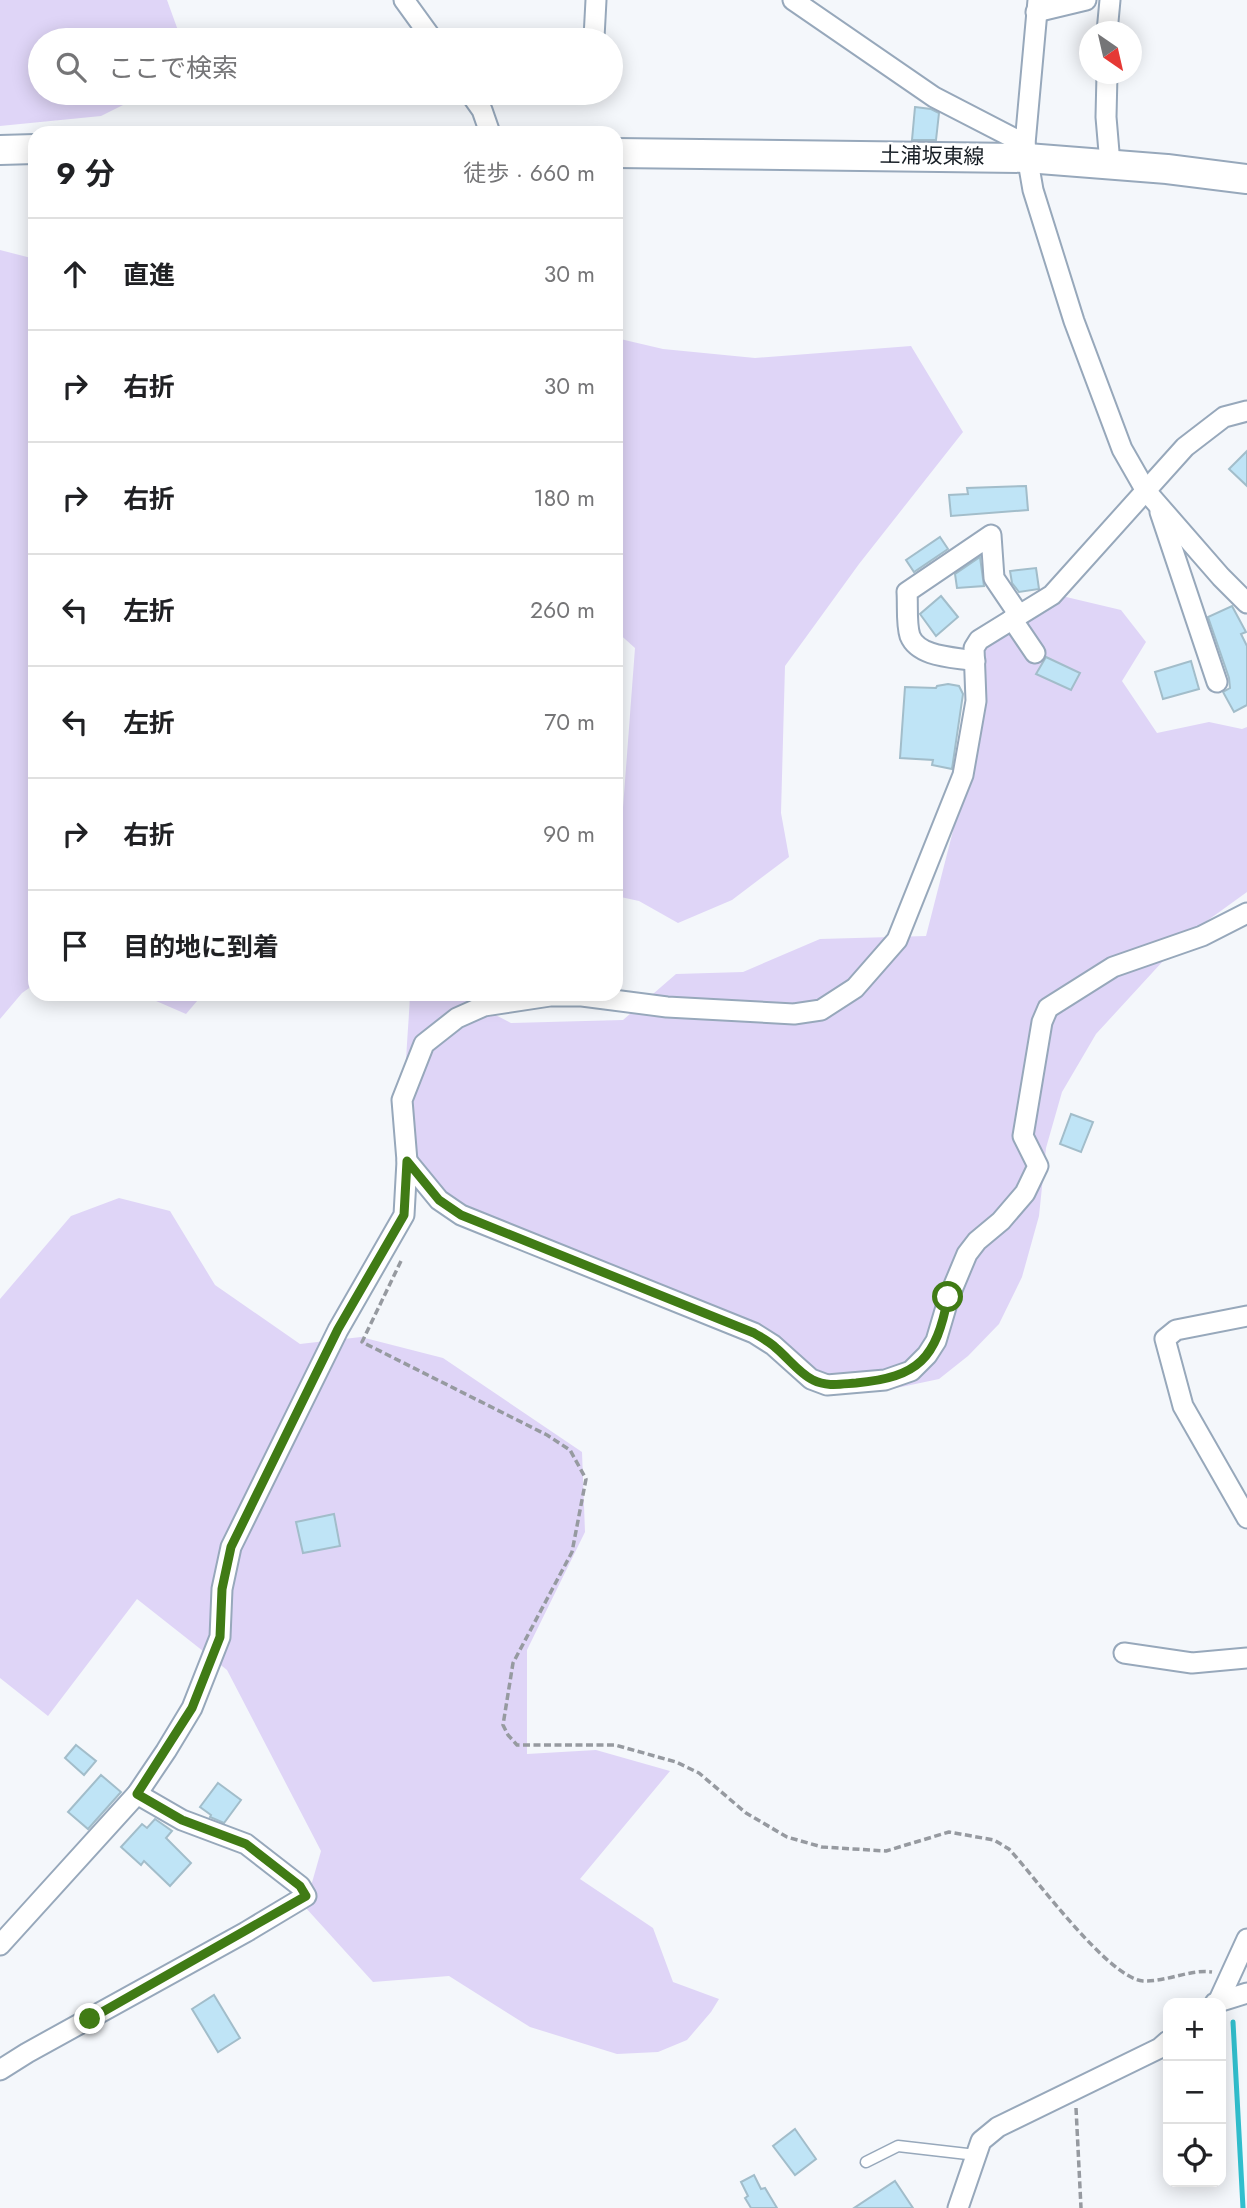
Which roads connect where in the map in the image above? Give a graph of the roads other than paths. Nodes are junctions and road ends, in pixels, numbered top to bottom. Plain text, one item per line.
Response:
1 (404, 0) edge
2 (596, 0) edge
3 (793, 0) edge
4 (1086, 0) edge
5 (1110, 0) edge
6 (1037, 6) edge
7 (1108, 21) edge
8 (424, 28) edge
9 (595, 28) edge
10 (1107, 84) edge
11 (478, 105) edge
12 (488, 126) edge
13 (28, 149) edge
14 (0, 150) edge
15 (1026, 151) junction
16 (623, 153) edge
17 (1110, 164) junction
18 (1247, 179) edge
19 (1247, 411) edge
20 (1152, 498) junction
21 (1247, 603) edge
22 (1015, 617) junction
23 (1035, 653) dead end
24 (975, 660) junction
25 (1217, 682) dead end
26 (1247, 913) edge
27 (517, 1001) edge
28 (621, 1001) edge
29 (407, 1161) junction
30 (1247, 1316) edge
31 (1247, 1518) edge
32 (1124, 1653) dead end
33 (1247, 1658) edge
34 (137, 1794) junction
35 (1247, 1939) edge
36 (0, 1945) edge
37 (1247, 1993) edge
38 (1219, 1998) edge
39 (1226, 1999) edge
40 (1163, 2045) edge
41 (0, 2070) edge
42 (976, 2155) junction
43 (866, 2162) dead end
44 (958, 2208) edge

1 - 8 street
2 - 9 street
3 - 15 street
4 - 6 street
5 - 7 street
6 - 15 street
10 - 17 street
11 - 12 street
13 - 14 main road
15 - 16 main road, 土浦坂東線
15 - 17 main road, 土浦坂東線
15 - 20 street
17 - 18 main road, 土浦坂東線
19 - 20 street
20 - 21 street
20 - 22 street
20 - 25 street
22 - 23 street
22 - 24 street
22 - 24 street
24 - 28 street
26 - 29 street
27 - 29 street
29 - 34 street
30 - 31 street
32 - 33 street
34 - 36 street
34 - 41 street
35 - 38 street
37 - 39 street
40 - 42 street
42 - 43 lane
42 - 44 street

